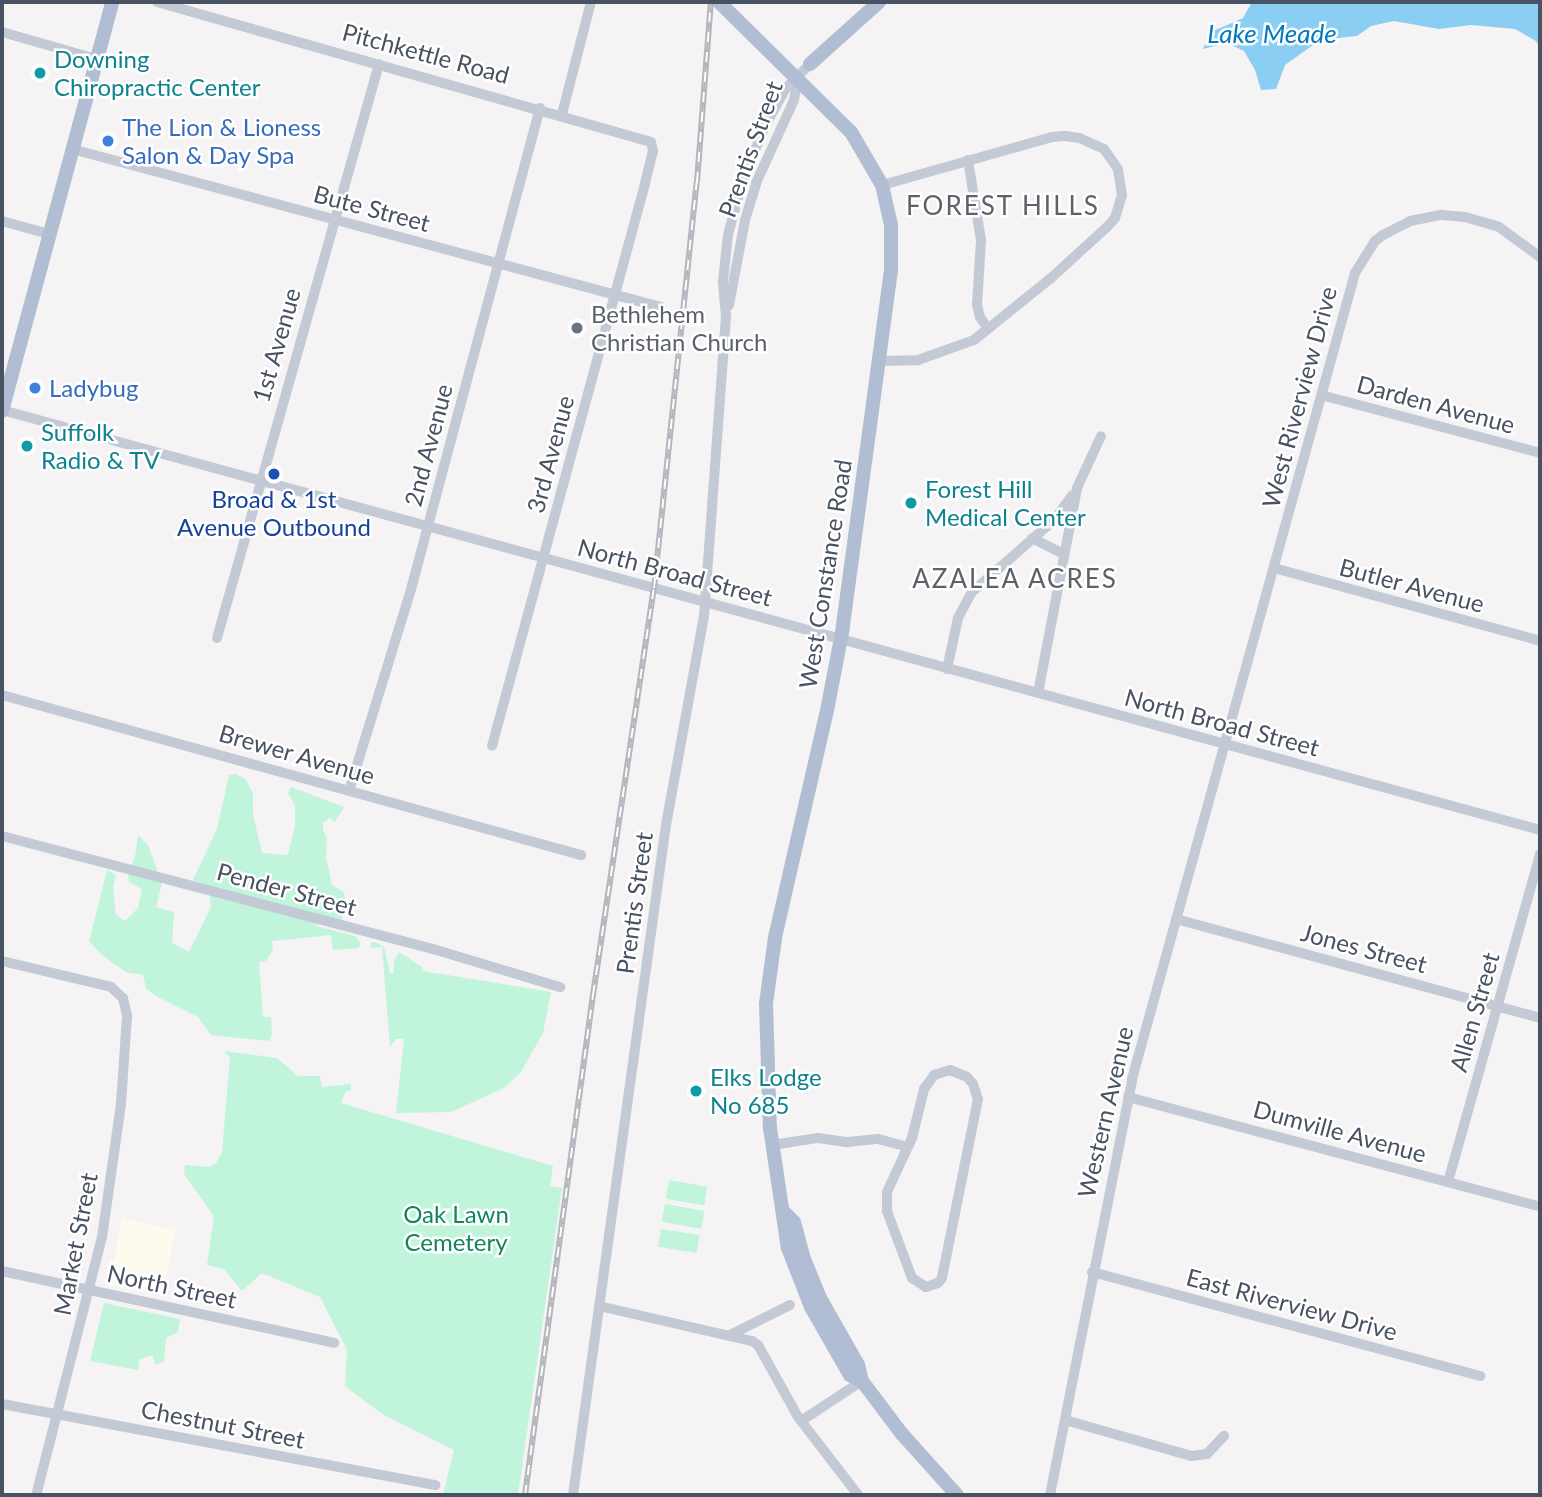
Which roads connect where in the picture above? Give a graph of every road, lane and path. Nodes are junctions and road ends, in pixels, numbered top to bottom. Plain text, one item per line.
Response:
1 (112, 2) edge
2 (157, 2) edge
3 (591, 2) edge
4 (719, 2) edge
5 (879, 2) edge
6 (2, 32) edge
7 (96, 60) junction
8 (379, 64) junction
9 (810, 64) joint
10 (799, 79) junction
11 (540, 108) junction
12 (562, 114) junction
13 (72, 149) junction
14 (968, 160) junction
15 (648, 173) joint
16 (882, 185) junction
17 (334, 219) junction
18 (2, 221) edge
19 (49, 234) junction
20 (1540, 257) edge
21 (498, 263) junction
22 (615, 295) junction
23 (660, 307) dead end
24 (988, 329) junction
25 (879, 361) junction
26 (1321, 395) junction
27 (2, 410) edge
28 (1101, 436) dead end
29 (1540, 453) edge
30 (260, 480) junction
31 (1077, 488) junction
32 (427, 527) junction
33 (1032, 538) junction
34 (1064, 554) junction
35 (543, 558) junction
36 (1274, 568) junction
37 (217, 638) dead end
38 (841, 639) junction
39 (1540, 641) edge
40 (947, 669) junction
41 (1038, 693) junction
42 (2, 695) edge
43 (1224, 744) junction
44 (492, 746) dead end
45 (349, 791) junction
46 (1540, 830) edge
47 (2, 836) edge
48 (1540, 854) edge
49 (581, 855) dead end
50 (1176, 919) junction
51 (2, 961) edge
52 (560, 987) dead end
53 (1497, 1007) junction
54 (1540, 1018) edge
55 (1128, 1097) junction
56 (772, 1145) junction
57 (908, 1147) junction
58 (1448, 1182) junction
59 (1540, 1207) edge
60 (2, 1271) edge
61 (1093, 1272) junction
62 (90, 1289) junction
63 (790, 1305) dead end
64 (599, 1306) junction
65 (730, 1335) junction
66 (334, 1343) dead end
67 (1480, 1376) dead end
68 (862, 1381) junction
69 (2, 1404) edge
70 (57, 1414) junction
71 (1065, 1420) junction
72 (801, 1421) junction
73 (1224, 1436) dead end
74 (436, 1485) dead end
75 (36, 1495) edge
76 (573, 1495) edge
77 (858, 1495) edge
78 (957, 1495) edge
79 (1050, 1495) edge

1 - 7 main road
2 - 8 street, Pitchkettle Road
3 - 12 street
4 - 10 main road, West Constance Road
5 - 9 main road
6 - 7 street
7 - 13 main road
8 - 11 street, Pitchkettle Road
8 - 17 street, 1st Avenue
9 - 10 street
10 - 16 main road, West Constance Road
10 - 64 street, Prentis Street
11 - 12 street, Pitchkettle Road
11 - 21 street, 2nd Avenue
12 - 15 street, Pitchkettle Road
13 - 17 street, Bute Street
13 - 19 main road
14 - 16 street
14 - 24 street
14 - 24 street
15 - 22 street, 3rd Avenue
16 - 25 main road, West Constance Road
17 - 21 street, Bute Street
17 - 30 street, 1st Avenue
18 - 19 street
19 - 27 main road
20 - 26 street, West Riverview Drive
21 - 22 street, Bute Street
21 - 32 street, 2nd Avenue
22 - 23 street, Bute Street
22 - 35 street, 3rd Avenue
24 - 25 street
25 - 38 main road, West Constance Road
26 - 29 street, Darden Avenue
26 - 36 street, West Riverview Drive
27 - 30 street, North Broad Street
28 - 31 street
30 - 32 street, North Broad Street
30 - 37 street, 1st Avenue
31 - 33 street
31 - 34 street
32 - 35 street, North Broad Street
32 - 45 street, 2nd Avenue
33 - 34 street
33 - 40 street
34 - 41 street
35 - 38 street, North Broad Street
35 - 44 street, 3rd Avenue
36 - 39 street, Butler Avenue
36 - 43 street, West Riverview Drive
38 - 40 street, North Broad Street
38 - 56 main road, West Constance Road
40 - 41 street, North Broad Street
41 - 43 street, North Broad Street
42 - 45 street, Brewer Avenue
43 - 46 street, North Broad Street
43 - 50 street, Western Avenue
45 - 49 street, Brewer Avenue
47 - 52 street, Pender Street
48 - 53 street, Allen Street
50 - 53 street, Jones Street
50 - 55 street, Western Avenue
51 - 62 street, Market Street
53 - 54 street, Jones Street
53 - 58 street, Allen Street
55 - 58 street, Dumville Avenue
55 - 61 street, Western Avenue
56 - 57 street
56 - 68 main road, West Constance Road
57 - 57 street
58 - 59 street, Dumville Avenue
60 - 62 street, North Street
61 - 67 street, East Riverview Drive
61 - 71 street, Western Avenue
62 - 66 street, North Street
62 - 70 street, Market Street
63 - 65 street
64 - 65 street
64 - 76 street, Prentis Street
65 - 72 street
68 - 72 street
68 - 78 main road, West Constance Road
69 - 70 street, Chestnut Street
70 - 74 street, Chestnut Street
70 - 75 street, Market Street
71 - 73 street
71 - 79 street, Western Avenue
72 - 77 street

